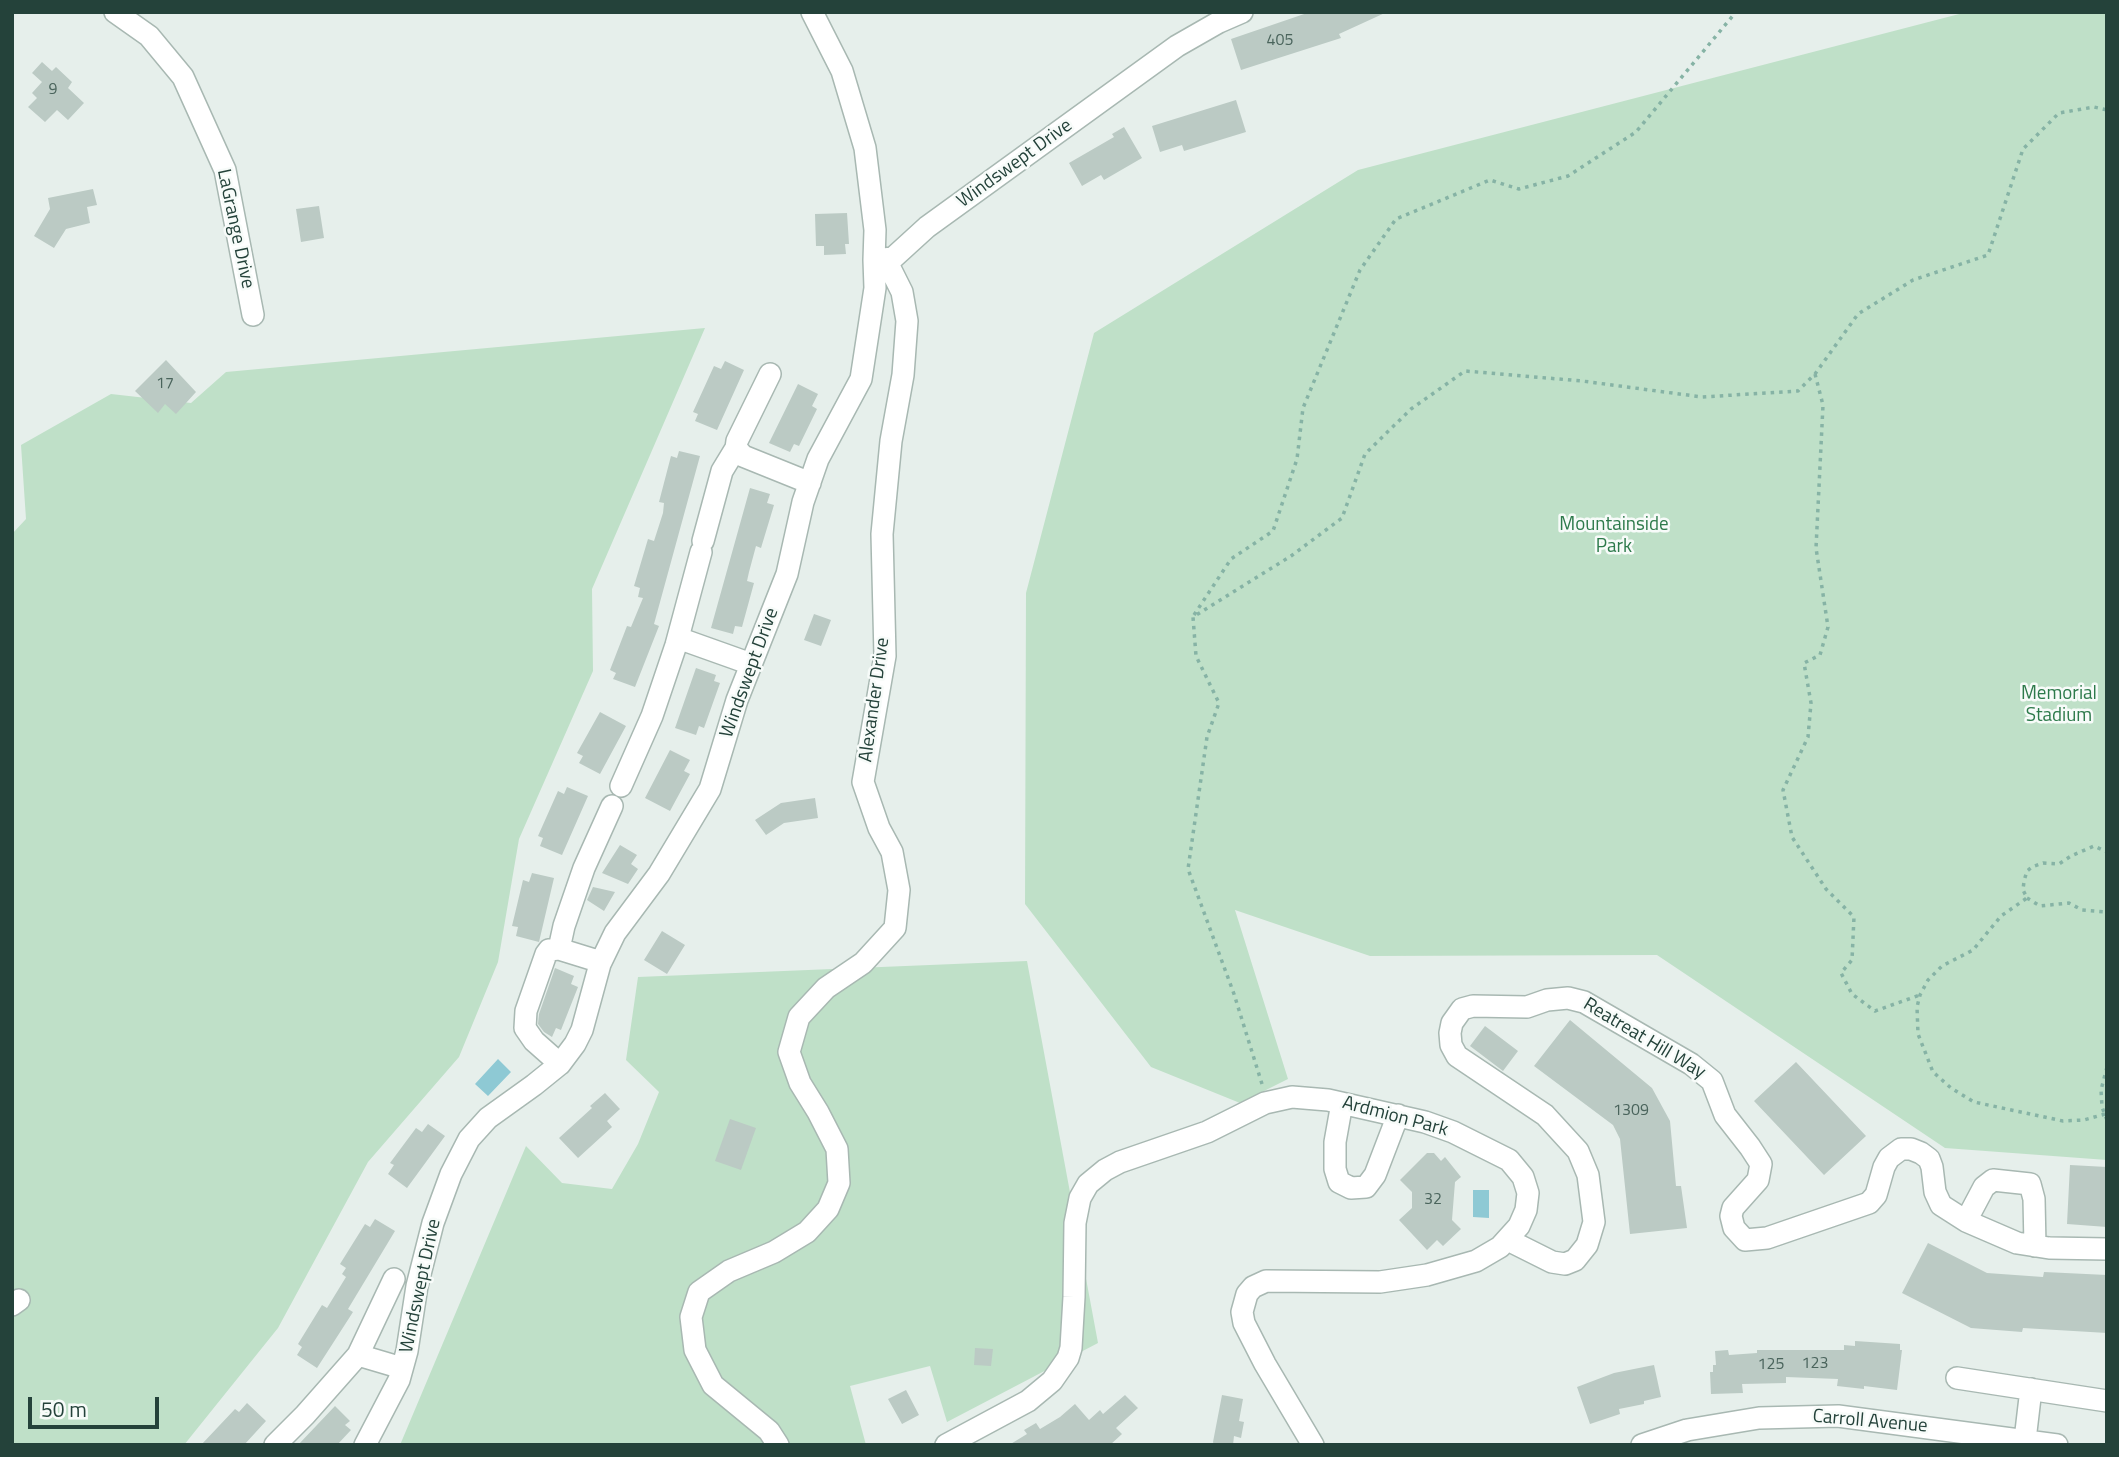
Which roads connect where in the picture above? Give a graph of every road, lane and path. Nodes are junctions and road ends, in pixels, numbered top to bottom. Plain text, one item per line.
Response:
1 (116, 12) edge
2 (812, 12) edge
3 (1242, 12) edge
4 (1736, 12) edge
5 (2107, 110) edge
6 (874, 260) junction
7 (253, 315) dead end
8 (770, 374) dead end
9 (1815, 374) junction
10 (736, 447) junction
11 (810, 483) junction
12 (1193, 617) junction
13 (678, 638) junction
14 (751, 664) junction
15 (621, 786) dead end
16 (612, 806) dead end
17 (2107, 852) edge
18 (2027, 898) junction
19 (2107, 912) edge
20 (559, 949) junction
21 (601, 962) junction
22 (1920, 995) junction
23 (560, 1063) junction
24 (2107, 1067) edge
25 (1265, 1103) junction
26 (1342, 1103) junction
27 (1398, 1115) junction
28 (2106, 1117) edge
29 (1965, 1221) junction
30 (1508, 1240) junction
31 (2035, 1246) junction
32 (2107, 1249) edge
33 (394, 1279) dead end
34 (358, 1355) junction
35 (402, 1368) junction
36 (1958, 1378) dead end
37 (2031, 1389) junction
38 (2107, 1401) edge
39 (1973, 1439) edge
40 (2025, 1440) junction
41 (275, 1445) edge
42 (365, 1445) edge
43 (778, 1445) edge
44 (946, 1445) edge
45 (1313, 1445) edge
46 (1642, 1445) edge
47 (2057, 1445) edge

1 - 7 street, LaGrange Drive
2 - 6 street
3 - 6 street, Windswept Drive
4 - 12 path
5 - 9 path
6 - 11 street, Windswept Drive
6 - 43 street, Alexander Drive
8 - 10 street
9 - 12 path
9 - 22 path
10 - 11 street
10 - 13 street
11 - 14 street, Windswept Drive
12 - 25 path
13 - 14 street
13 - 15 street
14 - 21 street, Windswept Drive
16 - 20 street
17 - 18 path
18 - 19 path
18 - 22 path
20 - 21 street
20 - 23 street
21 - 23 street, Windswept Drive
22 - 28 path
23 - 35 street, Windswept Drive
24 - 28 path
25 - 26 street, Ardmion Park
25 - 44 street, Ardmion Park
26 - 27 street, Ardmion Park
26 - 27 street
27 - 30 street, Ardmion Park
29 - 30 street, Reatreat Hill Way
29 - 31 street, Reatreat Hill Way
29 - 31 street
30 - 45 street, Ardmion Park
31 - 32 street, Reatreat Hill Way
33 - 34 street
34 - 35 street
34 - 41 street
35 - 42 street, Windswept Drive
36 - 37 street
37 - 38 street
37 - 40 street
39 - 40 street, Carroll Avenue
39 - 46 street, Carroll Avenue
40 - 47 street, Carroll Avenue

